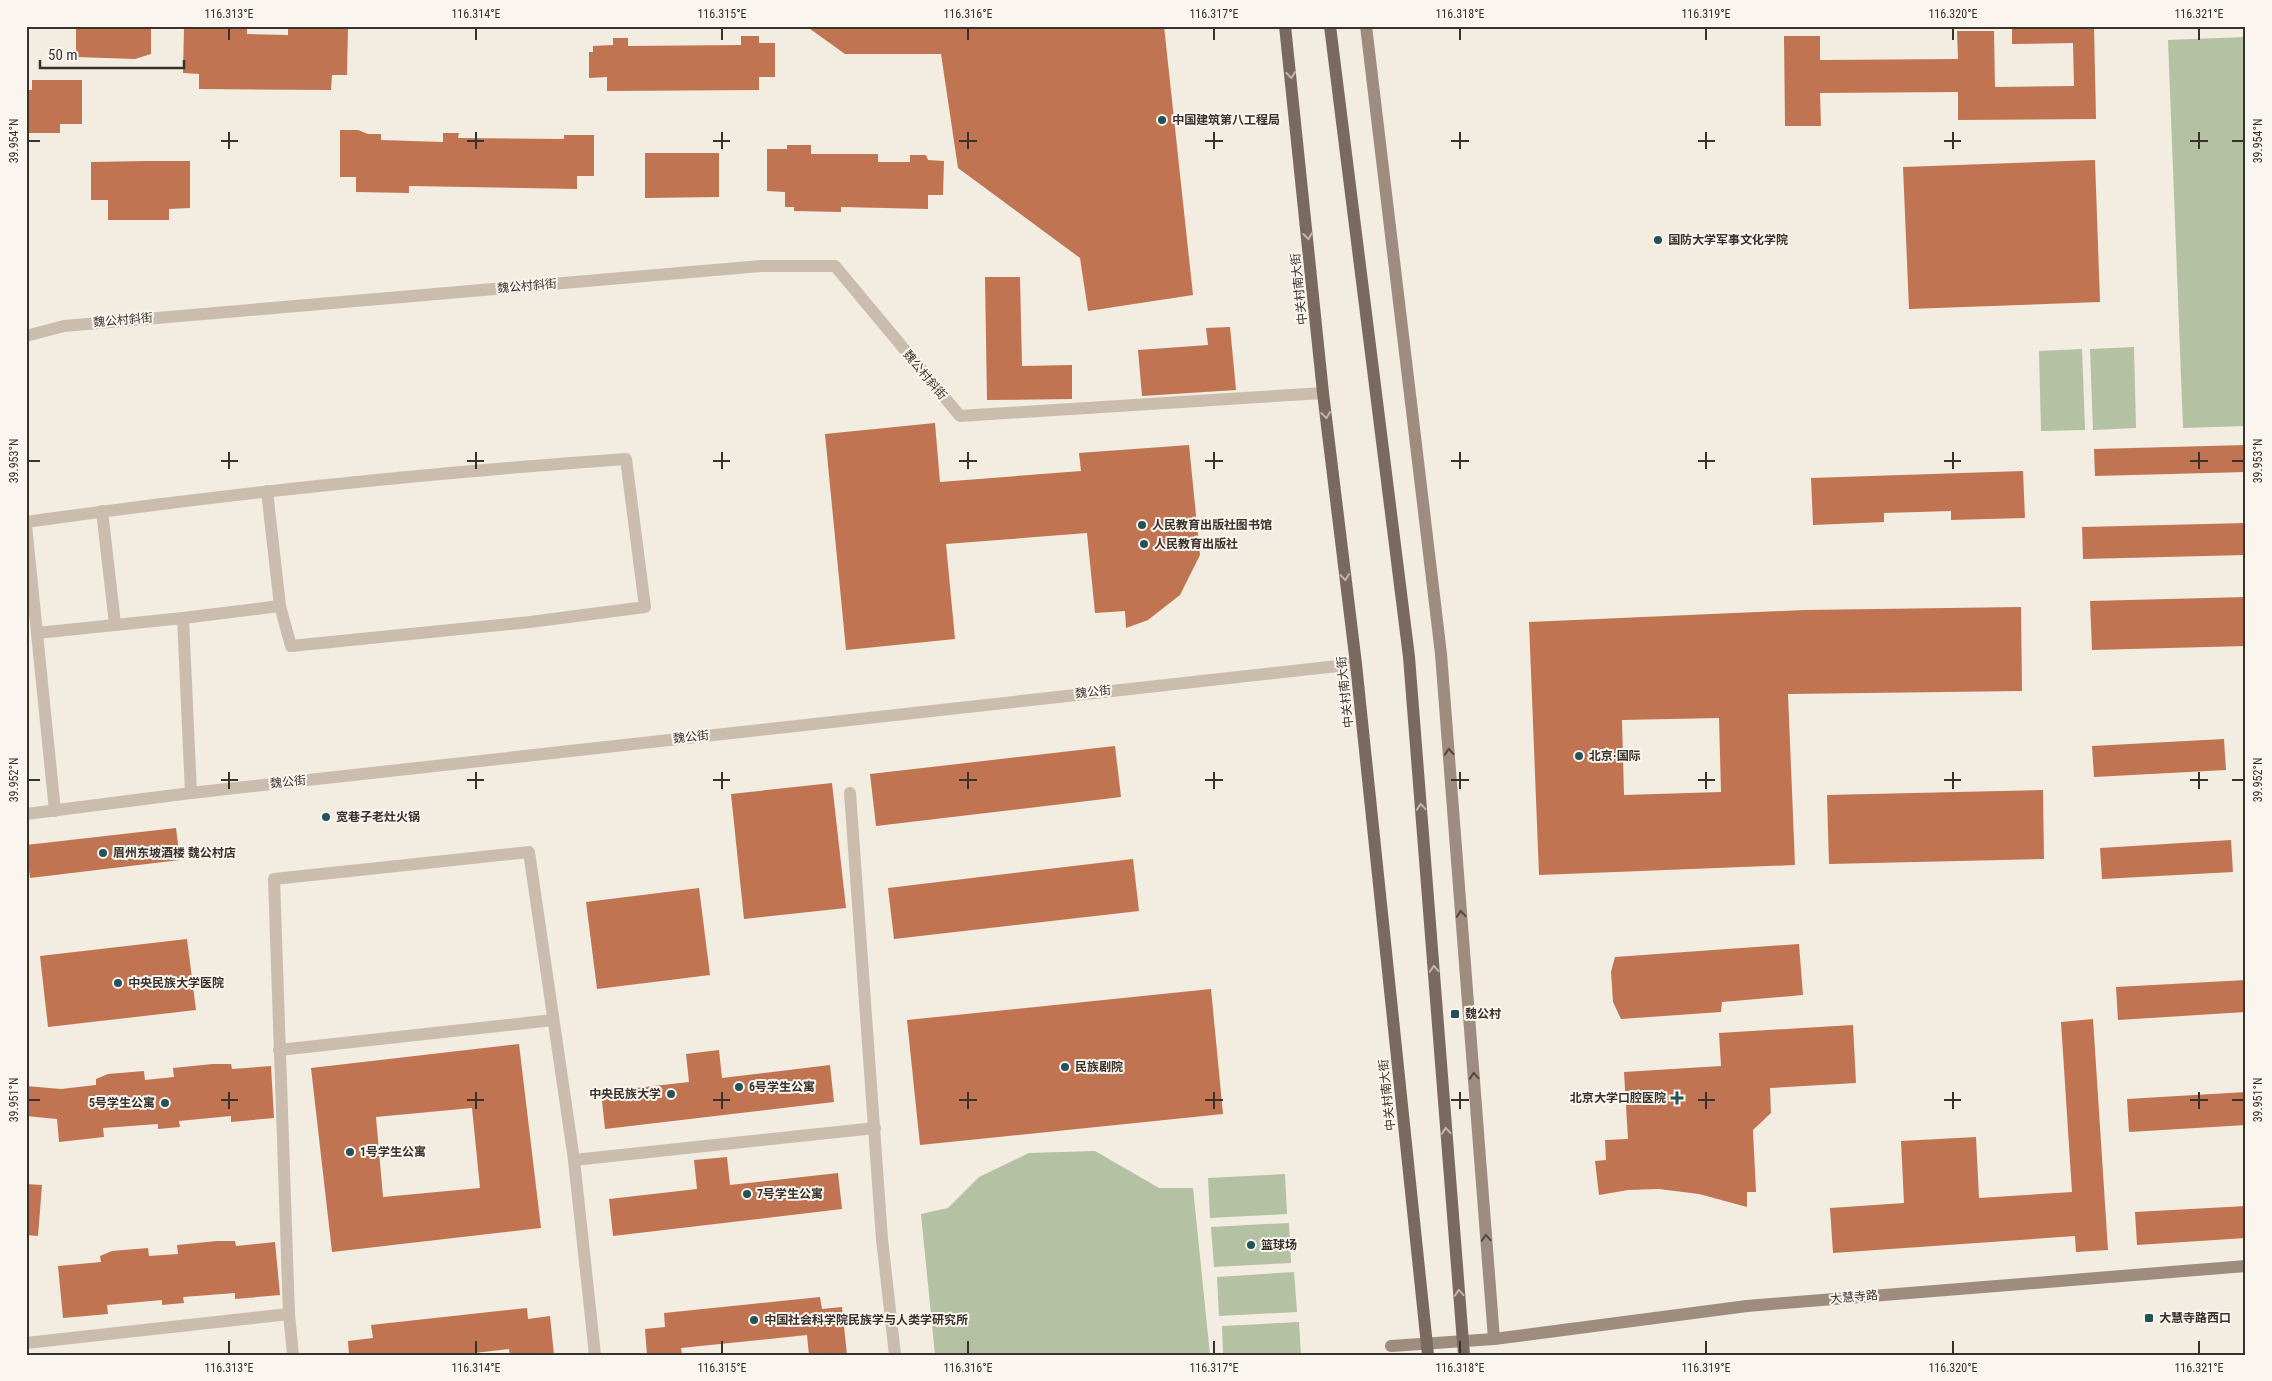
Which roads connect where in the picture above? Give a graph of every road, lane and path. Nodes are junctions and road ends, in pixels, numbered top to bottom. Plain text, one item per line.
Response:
1 (1286, 26) edge
2 (1330, 26) edge
3 (1366, 26) edge
4 (26, 336) edge
5 (1323, 393) junction
6 (266, 491) junction
7 (102, 512) junction
8 (26, 523) edge
9 (280, 606) junction
10 (183, 618) junction
11 (115, 624) junction
12 (37, 633) junction
13 (1356, 664) junction
14 (191, 793) junction
15 (850, 793) dead end
16 (54, 810) junction
17 (26, 814) edge
18 (553, 1020) junction
19 (279, 1050) junction
20 (875, 1128) junction
21 (574, 1160) junction
22 (2246, 1266) edge
23 (289, 1314) junction
24 (1494, 1339) junction
25 (1463, 1342) junction
26 (26, 1343) edge
27 (1391, 1346) dead end
28 (1427, 1349) edge
29 (293, 1355) edge
30 (595, 1355) edge
31 (895, 1355) edge
32 (1464, 1355) edge

1 -> 5 main road, 中关村南大街
25 -> 2 main road
24 -> 3 street
4 - 5 street, 魏公村斜街
5 -> 13 main road, 中关村南大街
6 - 7 street
6 - 9 street
6 - 9 street
7 - 8 street
7 - 11 street
8 - 12 street
9 - 10 street
10 - 11 street
10 - 14 street
11 - 12 street
12 - 16 street
13 - 14 street, 魏公街
13 - 28 main road, 中关村南大街
14 - 16 street, 魏公街
15 - 20 street
16 - 17 street, 魏公街
18 - 19 street
18 - 19 street
18 - 21 street
19 - 23 street
20 - 21 street
20 - 31 street
21 - 30 street
22 - 24 street, 大慧寺路
23 - 26 street
23 - 29 street
24 - 25 street, 大慧寺路
25 - 28 street, 大慧寺路
25 - 32 main road
27 - 28 street, 大慧寺路

